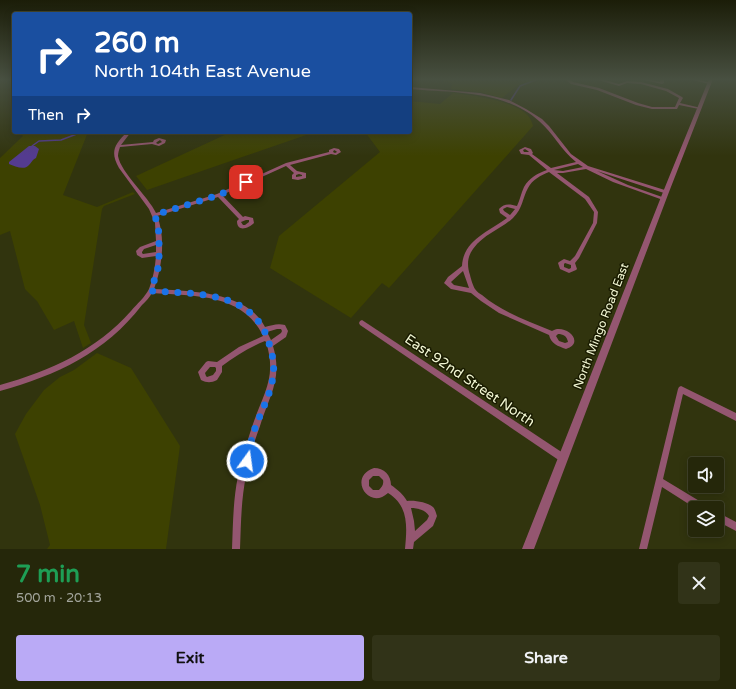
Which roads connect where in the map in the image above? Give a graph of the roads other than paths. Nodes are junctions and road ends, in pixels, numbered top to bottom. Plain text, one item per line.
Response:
1 (517, 105) edge
2 (639, 105) edge
3 (678, 105) edge
4 (683, 105) edge
5 (700, 105) edge
6 (698, 110) junction
7 (127, 134) edge
8 (153, 143) dead end
9 (118, 146) junction
10 (330, 152) dead end
11 (530, 154) dead end
12 (580, 162) junction
13 (287, 164) junction
14 (588, 167) junction
15 (551, 171) junction
16 (296, 173) dead end
17 (219, 195) junction
18 (664, 195) junction
19 (518, 208) junction
20 (155, 215) junction
21 (510, 218) junction
22 (242, 219) dead end
23 (159, 242) junction
24 (159, 254) junction
25 (571, 263) dead end
26 (464, 267) junction
27 (151, 291) junction
28 (473, 291) junction
29 (362, 323) dead end
30 (264, 330) junction
31 (553, 334) dead end
32 (267, 337) junction
33 (270, 345) junction
34 (218, 365) dead end
35 (0, 388) edge
36 (736, 417) edge
37 (563, 458) junction
38 (659, 481) junction
39 (386, 487) dead end
40 (692, 501) edge
41 (405, 505) junction
42 (724, 520) edge
43 (736, 527) edge
44 (409, 545) edge
45 (236, 549) edge
46 (528, 549) edge
47 (643, 549) edge

1 - 12 street
2 - 3 street
4 - 6 street
5 - 6 street, North Mingo Road East
6 - 18 street, North Mingo Road East
7 - 9 street
8 - 9 street
9 - 20 street
10 - 13 street
11 - 15 street
12 - 14 street
12 - 15 street
13 - 16 street
13 - 17 street
14 - 15 street
14 - 18 street
14 - 18 street
15 - 19 street
15 - 25 street
17 - 20 street
17 - 22 street
18 - 37 street, North Mingo Road East
19 - 21 street
19 - 21 street
20 - 23 street
21 - 26 street
23 - 24 street
23 - 24 street
24 - 27 street
26 - 28 street
26 - 28 street
27 - 30 street
27 - 35 street
28 - 31 street
29 - 37 street, East 92nd Street North
30 - 32 street
30 - 33 street
32 - 33 street
32 - 34 street
33 - 45 street
36 - 38 street
37 - 46 street, North Mingo Road East
38 - 40 street
38 - 47 street
39 - 41 street
41 - 44 street
41 - 44 street
42 - 43 street

